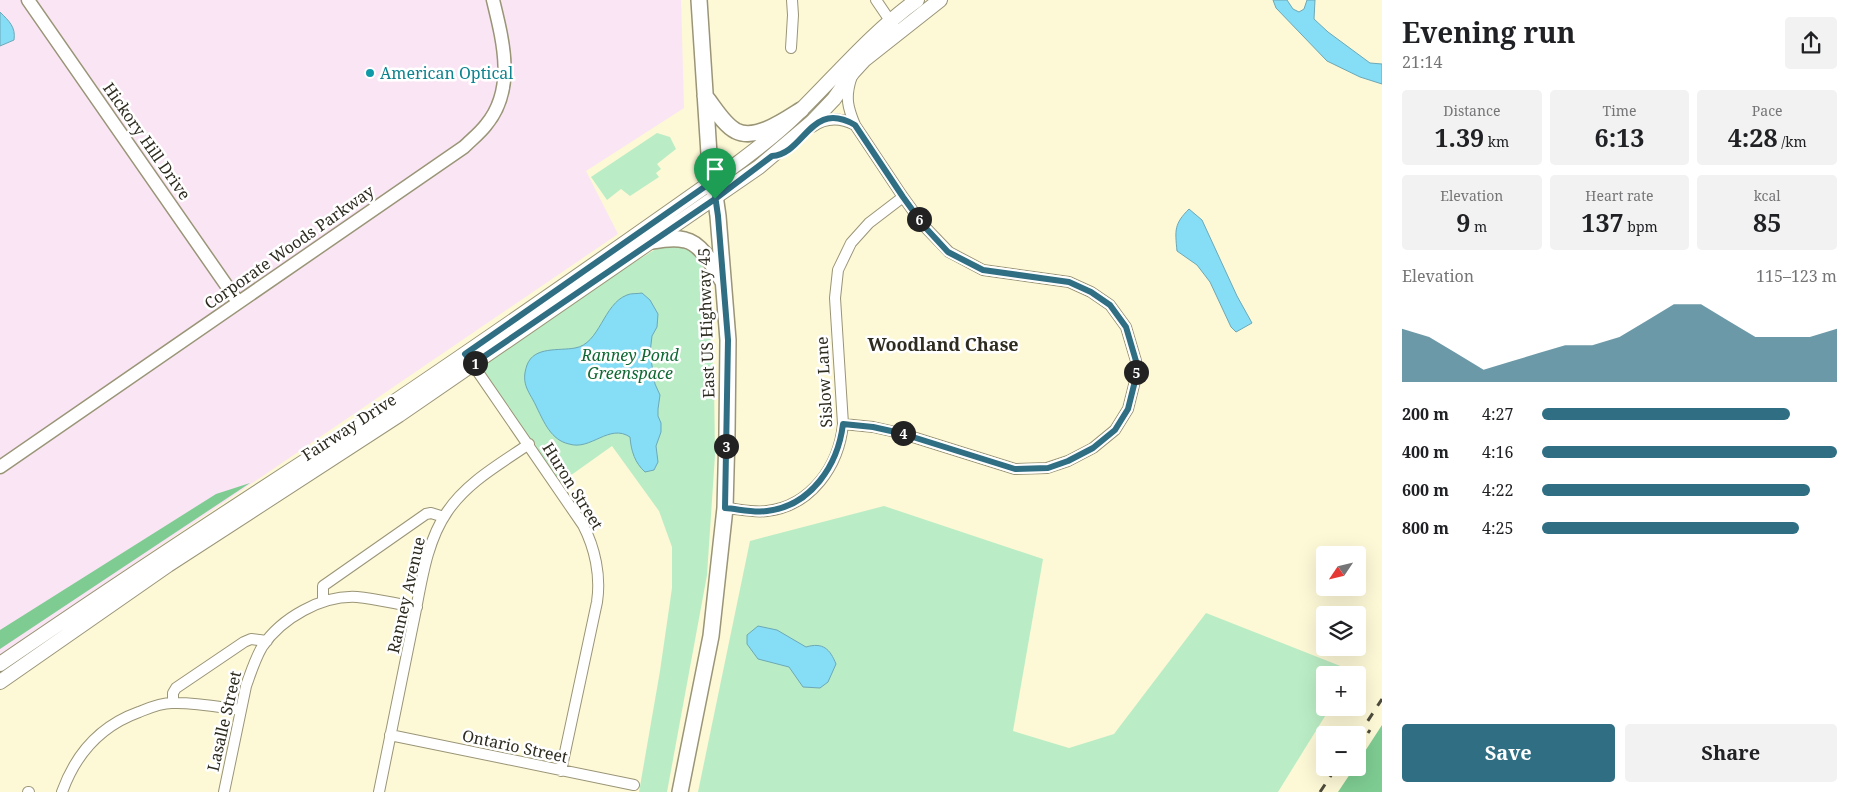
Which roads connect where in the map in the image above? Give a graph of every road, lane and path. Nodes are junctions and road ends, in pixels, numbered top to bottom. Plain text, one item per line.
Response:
1 (28, 0) edge
2 (493, 0) edge
3 (699, 0) edge
4 (792, 0) edge
5 (876, 0) edge
6 (918, 0) edge
7 (940, 0) edge
8 (893, 27) junction
9 (791, 48) dead end
10 (853, 72) junction
11 (705, 96) junction
12 (801, 110) junction
13 (855, 125) junction
14 (772, 156) junction
15 (713, 181) junction
16 (903, 197) junction
17 (715, 199) junction
18 (653, 241) junction
19 (724, 283) junction
20 (238, 302) junction
21 (469, 359) junction
22 (843, 424) junction
23 (529, 444) junction
24 (0, 467) edge
25 (725, 508) junction
26 (444, 517) junction
27 (323, 602) junction
28 (417, 607) junction
29 (267, 641) junction
30 (0, 664) edge
31 (0, 682) edge
32 (173, 702) junction
33 (241, 710) junction
34 (390, 735) junction
35 (561, 771) junction
36 (634, 786) dead end
37 (62, 792) edge
38 (224, 792) edge
39 (378, 792) edge
40 (680, 792) edge

1 - 20 street, Hickory Hill Drive
2 - 20 street, Corporate Woods Parkway
3 - 11 main road, East US Highway 45
4 - 9 street
5 - 8 street
6 - 8 main road
7 - 8 main road
8 - 10 main road, Fairway Drive
8 - 12 main road, Fairway Drive
10 - 13 street
10 - 14 main road, Fairway Drive
11 - 12 main road
11 - 15 main road, East US Highway 45
12 - 15 main road, Fairway Drive
13 - 14 street
13 - 16 street
14 - 17 main road, Fairway Drive
15 - 17 main road, East US Highway 45
15 - 21 main road, Fairway Drive
16 - 22 street, Sislow Lane
16 - 22 street
17 - 18 main road, Fairway Drive
17 - 19 main road, East US Highway 45
18 - 19 main road
18 - 21 main road, Fairway Drive
19 - 25 main road, East US Highway 45
20 - 24 street, Corporate Woods Parkway
21 - 23 street, Huron Street
21 - 30 main road, Fairway Drive
21 - 31 main road, Fairway Drive
22 - 25 street, Sislow Lane
23 - 26 street, Ranney Avenue
23 - 35 street, Huron Street
25 - 40 main road, East US Highway 45
26 - 27 street
26 - 28 street, Ranney Avenue
27 - 28 street, Lasalle Street
27 - 29 street, Lasalle Street
28 - 34 street, Ranney Avenue
29 - 32 street
29 - 33 street, Lasalle Street
32 - 33 street
32 - 37 street
33 - 38 street, Lasalle Street
34 - 35 street, Ontario Street
34 - 39 street, Ranney Avenue
35 - 36 street, Ontario Street

